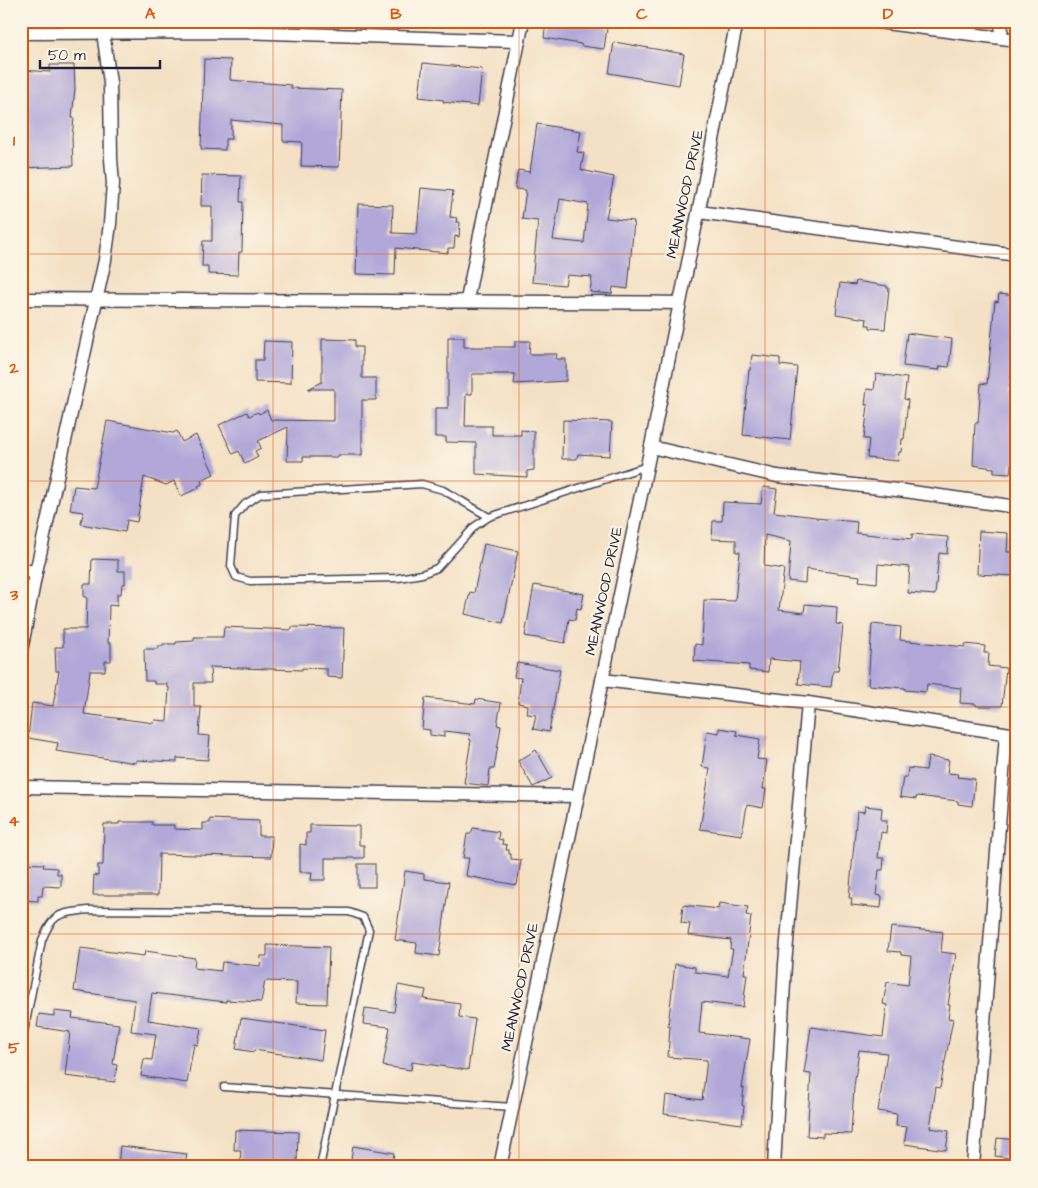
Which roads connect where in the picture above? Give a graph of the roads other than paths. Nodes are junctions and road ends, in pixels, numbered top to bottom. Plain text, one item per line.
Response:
1 (523, 21) edge
2 (737, 21) edge
3 (870, 21) edge
4 (1002, 21) edge
5 (103, 32) junction
6 (21, 33) edge
7 (1001, 37) junction
8 (1017, 40) edge
9 (518, 41) junction
10 (699, 212) junction
11 (1017, 255) edge
12 (21, 299) edge
13 (468, 300) junction
14 (95, 301) junction
15 (679, 303) junction
16 (651, 447) junction
17 (647, 466) junction
18 (1017, 507) edge
19 (489, 517) junction
20 (21, 570) edge
21 (36, 572) junction
22 (21, 651) edge
23 (602, 680) junction
24 (808, 703) junction
25 (1011, 734) edge
26 (21, 787) edge
27 (577, 796) junction
28 (21, 1048) edge
29 (224, 1088) dead end
30 (336, 1095) junction
31 (512, 1107) junction
32 (320, 1167) edge
33 (500, 1167) edge
34 (774, 1167) edge
35 (973, 1167) edge

1 - 9 street
2 - 10 street, MEANWOOD DRIVE
3 - 7 street
4 - 7 street
5 - 6 street
5 - 9 street
5 - 14 street
7 - 8 street
9 - 13 street
10 - 11 street
10 - 15 street, MEANWOOD DRIVE
12 - 14 street
13 - 14 street
13 - 15 street
14 - 21 street
15 - 16 street, MEANWOOD DRIVE
16 - 17 street, MEANWOOD DRIVE
16 - 18 street
17 - 19 lane
17 - 23 street, MEANWOOD DRIVE
19 - 19 lane
20 - 21 street
21 - 22 street
23 - 24 street
23 - 27 street, MEANWOOD DRIVE
24 - 25 street
24 - 34 street
25 - 35 street
26 - 27 street
27 - 31 street, MEANWOOD DRIVE
28 - 30 lane
29 - 30 lane
30 - 31 lane
30 - 32 lane
31 - 33 street, MEANWOOD DRIVE

